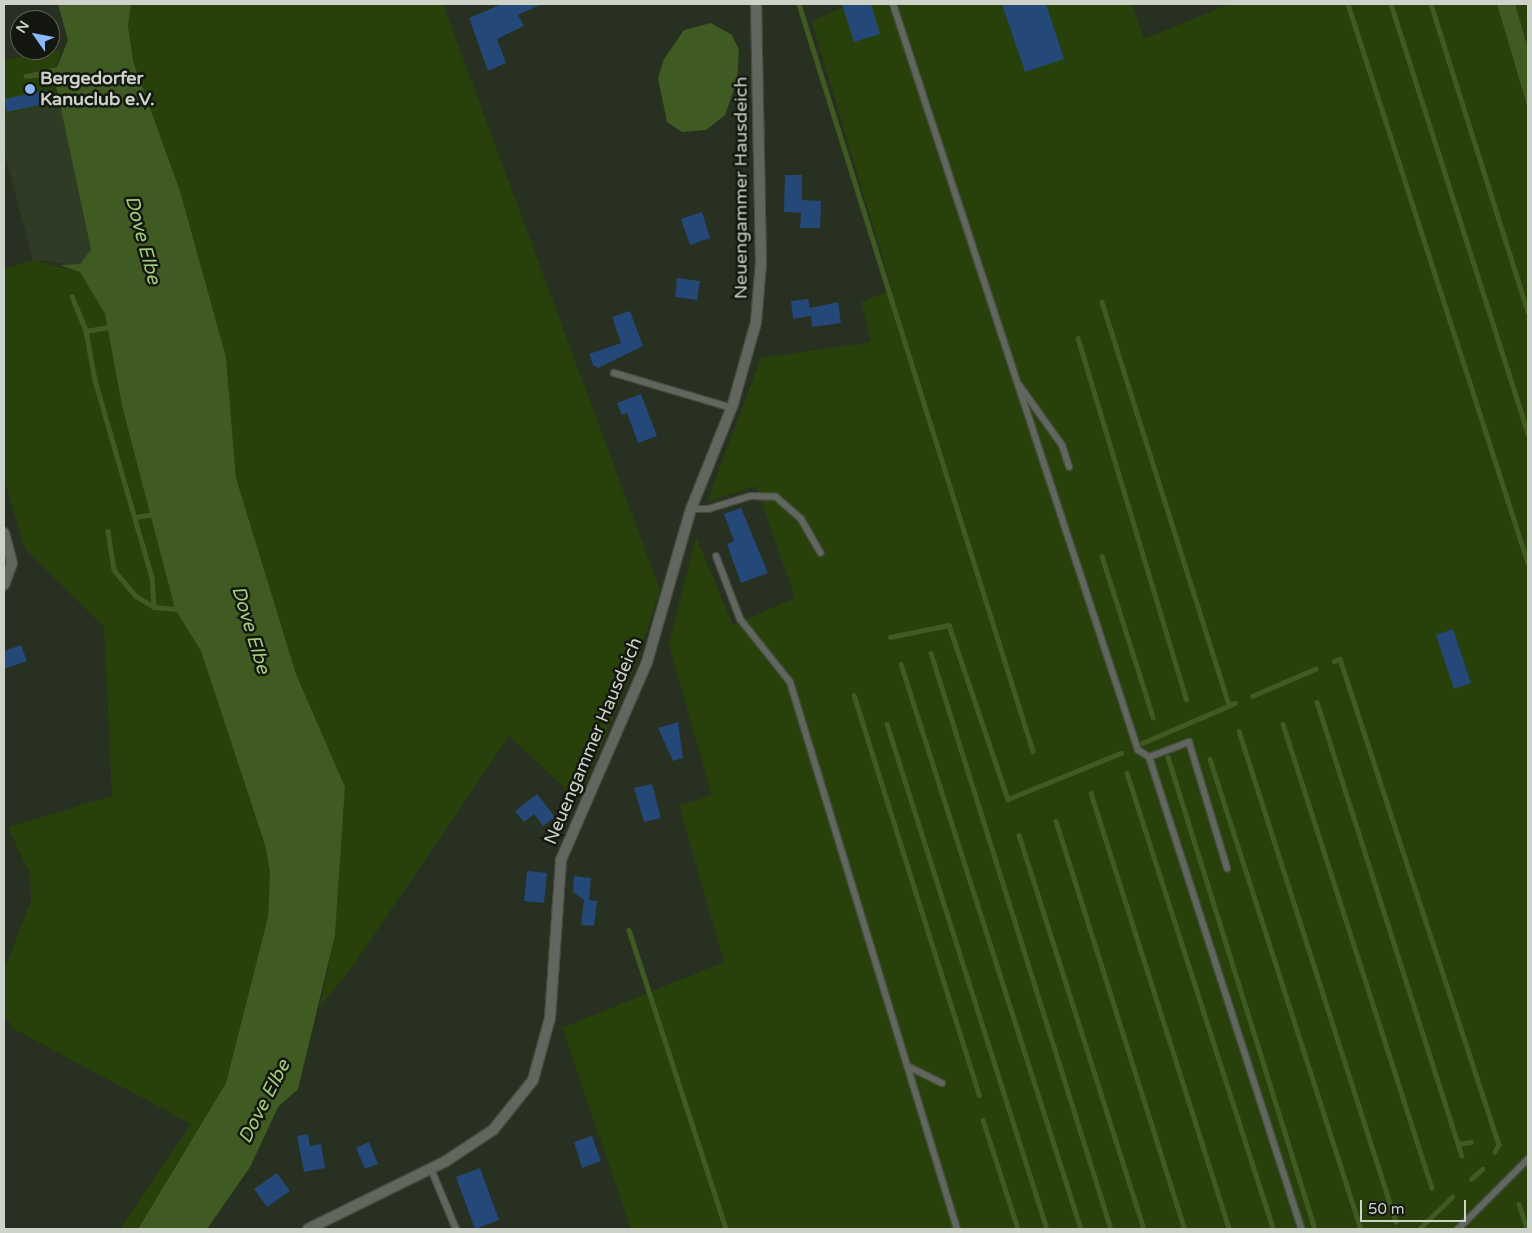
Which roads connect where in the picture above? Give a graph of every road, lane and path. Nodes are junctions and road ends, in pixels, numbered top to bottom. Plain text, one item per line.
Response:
1 (756, 4) edge
2 (893, 4) edge
3 (614, 373) dead end
4 (1015, 380) junction
5 (732, 408) junction
6 (1069, 466) dead end
7 (692, 508) junction
8 (4, 534) edge
9 (821, 553) dead end
10 (716, 556) dead end
11 (4, 585) edge
12 (1149, 757) junction
13 (1227, 868) dead end
14 (908, 1066) junction
15 (942, 1083) dead end
16 (1528, 1159) edge
17 (431, 1169) junction
18 (308, 1229) edge
19 (456, 1229) edge
20 (957, 1229) edge
21 (1301, 1229) edge
22 (1458, 1229) edge

1 - 5 street, Neuengammer Hausdeich
2 - 4 lane
3 - 5 lane
4 - 6 lane
4 - 12 lane
5 - 7 street, Neuengammer Hausdeich
7 - 9 lane
7 - 17 street, Neuengammer Hausdeich
8 - 11 street
10 - 14 lane
12 - 13 lane
12 - 21 lane
14 - 15 lane
14 - 20 lane
16 - 22 lane
17 - 18 street, Neuengammer Hausdeich
17 - 19 lane

